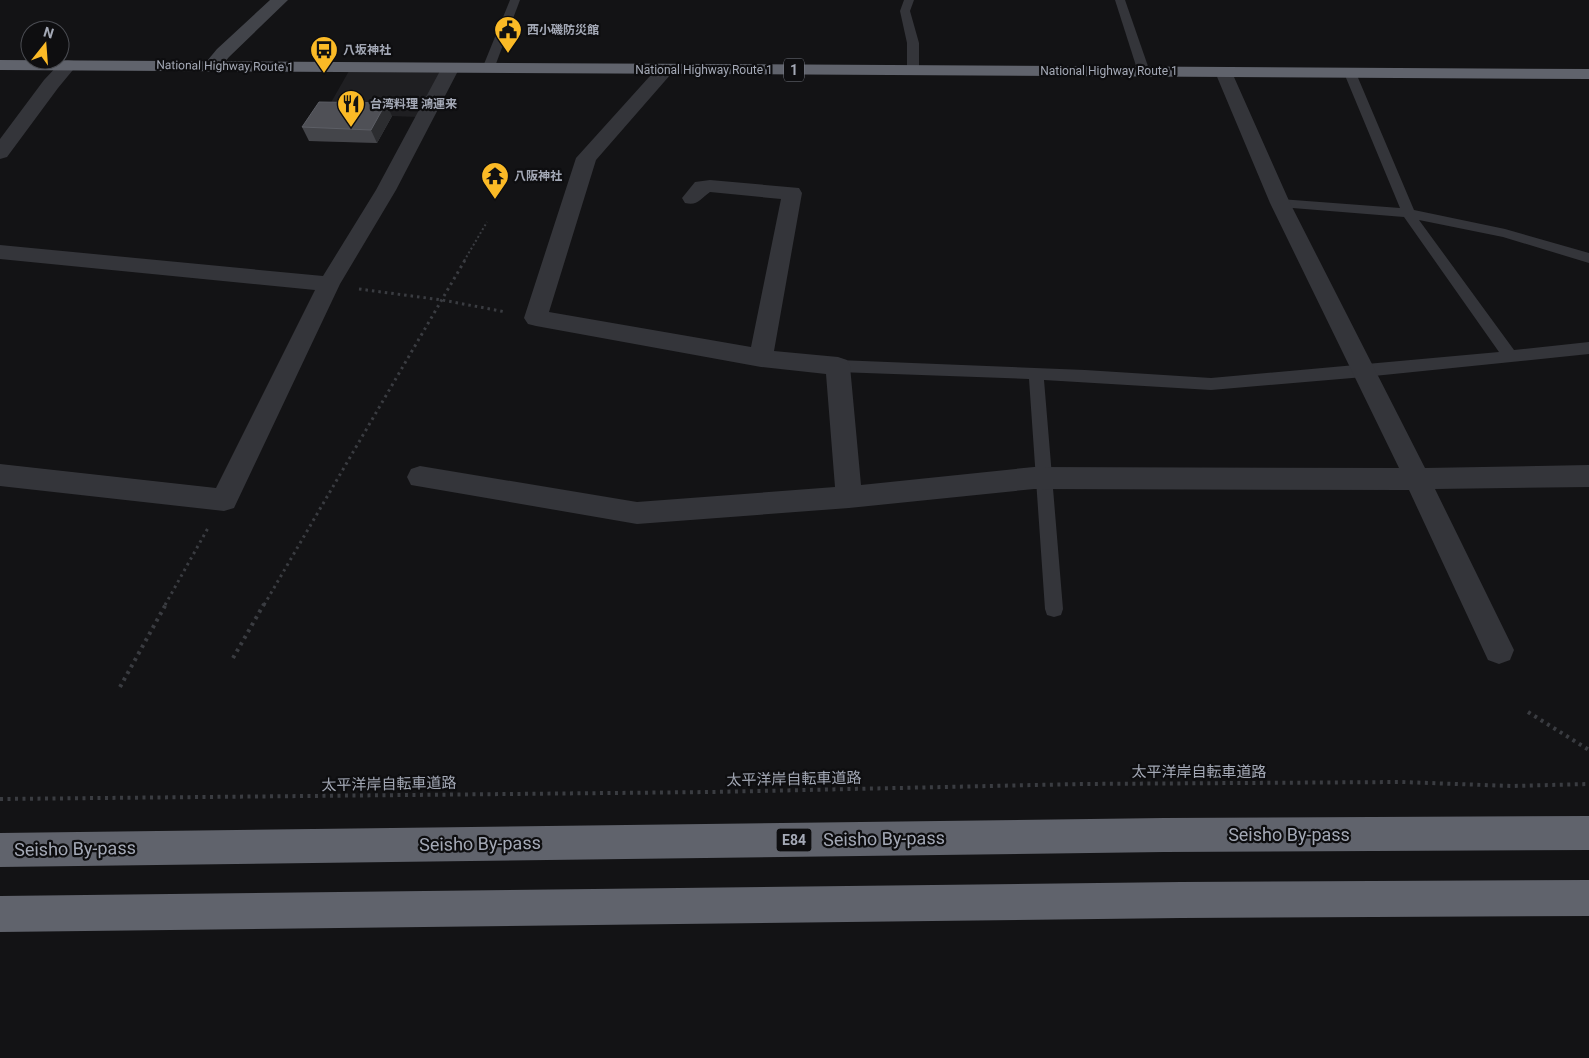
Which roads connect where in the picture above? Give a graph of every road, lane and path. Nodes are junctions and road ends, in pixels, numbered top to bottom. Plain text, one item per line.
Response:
1 (280, 0) edge
2 (515, 0) edge
3 (909, 0) edge
4 (1120, 0) edge
5 (0, 65) edge
6 (20, 65) edge
7 (70, 65) edge
8 (211, 67) junction
9 (450, 69) junction
10 (488, 69) junction
11 (63, 70) edge
12 (665, 70) junction
13 (913, 71) junction
14 (1144, 72) junction
15 (1224, 72) junction
16 (1350, 73) junction
17 (1589, 74) edge
18 (0, 153) edge
19 (692, 198) dead end
20 (1280, 203) junction
21 (1408, 213) junction
22 (487, 222) dead end
23 (0, 252) edge
24 (1589, 258) edge
25 (329, 284) junction
26 (442, 300) junction
27 (536, 318) junction
28 (1589, 348) edge
29 (1510, 356) junction
30 (761, 358) junction
31 (838, 366) junction
32 (1364, 372) junction
33 (1036, 374) junction
34 (0, 475) edge
35 (1589, 476) edge
36 (420, 477) dead end
37 (1044, 478) junction
38 (1417, 479) junction
39 (849, 497) junction
40 (224, 500) junction
41 (1054, 609) dead end
42 (1498, 650) dead end
43 (233, 658) dead end
44 (120, 687) dead end
45 (1528, 712) dead end
46 (1589, 750) edge
47 (1589, 784) edge
48 (0, 799) edge
49 (1589, 833) edge
50 (0, 850) edge
51 (1589, 898) edge
52 (0, 914) edge

1 - 8 street
2 - 10 lane
3 - 13 lane
4 - 14 lane
5 - 6 highway, National Highway Route 1 / 1
7 - 8 highway, National Highway Route 1 / 1
8 - 9 highway, National Highway Route 1 / 1
9 - 10 highway, National Highway Route 1 / 1
9 - 25 street
10 - 12 highway, National Highway Route 1 / 1
11 - 18 street
12 - 13 highway, National Highway Route 1 / 1
12 - 27 street
13 - 14 highway, National Highway Route 1 / 1
14 - 15 highway, National Highway Route 1 / 1
15 - 16 highway, National Highway Route 1 / 1
15 - 20 street
16 - 17 highway, National Highway Route 1 / 1
16 - 21 lane
19 - 30 street
20 - 21 lane
20 - 32 street
21 - 24 lane
21 - 29 lane
22 - 26 path
23 - 25 street
25 - 26 path
25 - 40 street
26 - 27 path
26 - 43 path
27 - 30 street
28 - 29 lane
29 - 32 lane
30 - 31 street
31 - 33 lane
31 - 39 street
32 - 33 lane
32 - 38 street
33 - 37 lane
34 - 40 street
35 - 38 street
36 - 39 street
37 - 38 street
37 - 39 street
37 - 41 lane
38 - 42 street
40 - 44 path
45 - 46 path
47 - 48 path, 太平洋岸自転車道路
49 - 50 highway, Seisho By-pass / E84
51 - 52 highway

